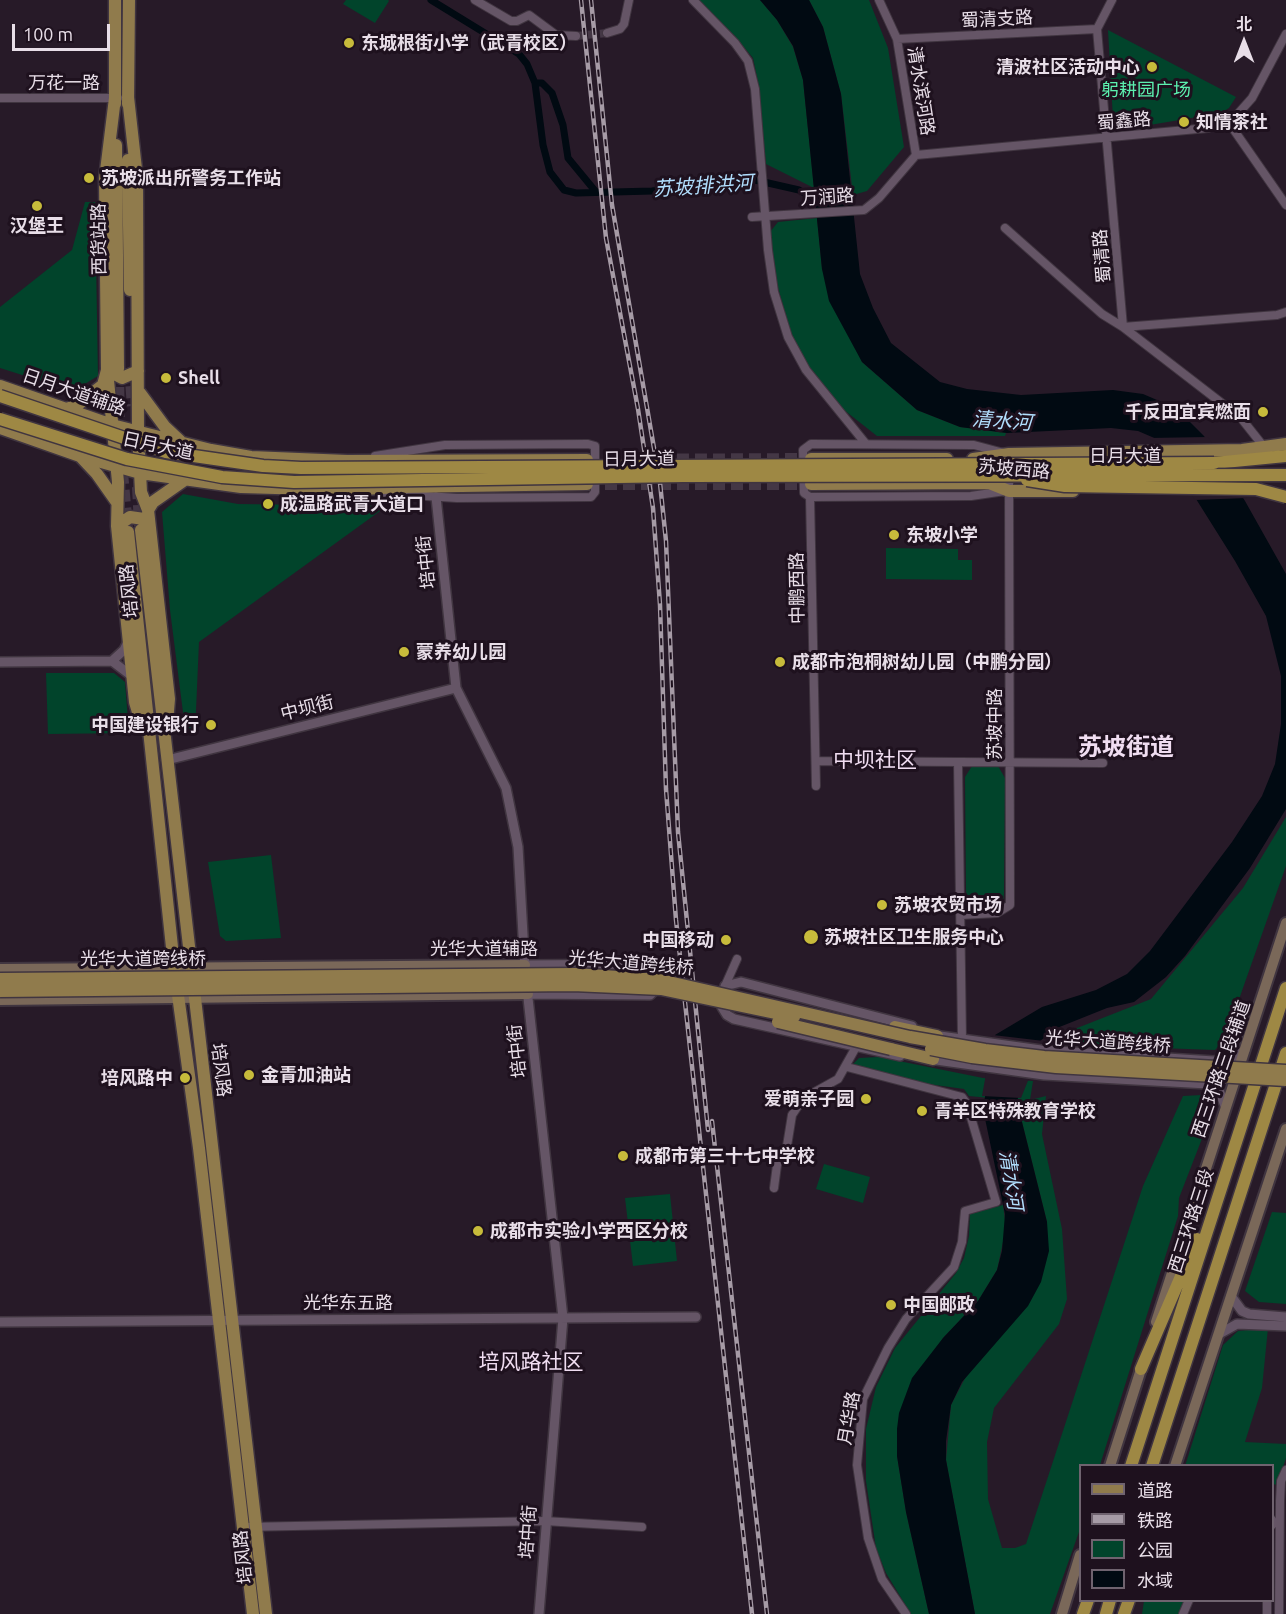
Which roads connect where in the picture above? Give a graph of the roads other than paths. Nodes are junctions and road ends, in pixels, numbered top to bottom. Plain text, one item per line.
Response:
1 (115, 0) edge
2 (129, 0) edge
3 (475, 0) edge
4 (629, 0) edge
5 (693, 0) edge
6 (879, 0) edge
7 (1112, 0) edge
8 (1097, 29) junction
9 (607, 33) tunnel mouth
10 (1286, 34) edge
11 (576, 36) tunnel mouth
12 (897, 39) junction
13 (0, 98) edge
14 (121, 98) junction
15 (1227, 120) junction
16 (1106, 137) junction
17 (916, 155) junction
18 (1286, 205) edge
19 (764, 216) junction
20 (752, 217) dead end
21 (1005, 228) dead end
22 (1286, 312) edge
23 (1123, 327) junction
24 (124, 370) junction
25 (0, 386) edge
26 (140, 392) junction
27 (0, 396) edge
28 (66, 409) junction
29 (0, 419) edge
30 (112, 425) junction
31 (0, 428) edge
32 (138, 432) junction
33 (183, 444) junction
34 (866, 444) junction
35 (1286, 444) edge
36 (1264, 447) junction
37 (1009, 454) junction
38 (80, 456) junction
39 (1286, 456) edge
40 (811, 459) tunnel mouth
41 (587, 460) tunnel mouth
42 (346, 461) junction
43 (1214, 463) junction
44 (1286, 463) edge
45 (116, 466) junction
46 (140, 473) junction
47 (987, 474) junction
48 (1286, 475) edge
49 (183, 481) junction
50 (587, 484) tunnel mouth
51 (811, 484) tunnel mouth
52 (1286, 489) edge
53 (345, 490) junction
54 (1009, 490) junction
55 (436, 497) junction
56 (810, 497) junction
57 (1286, 497) edge
58 (116, 501) junction
59 (136, 524) junction
60 (129, 637) junction
61 (112, 661) junction
62 (0, 662) edge
63 (133, 677) junction
64 (456, 688) junction
65 (150, 752) junction
66 (166, 755) junction
67 (816, 761) junction
68 (958, 762) junction
69 (1010, 762) junction
70 (1103, 763) dead end
71 (816, 786) dead end
72 (961, 915) junction
73 (1286, 923) edge
74 (737, 959) dead end
75 (525, 965) junction
76 (174, 966) junction
77 (190, 966) junction
78 (106, 967) junction
79 (0, 969) edge
80 (618, 977) junction
81 (0, 979) edge
82 (725, 986) junction
83 (1286, 988) edge
84 (661, 990) junction
85 (0, 992) edge
86 (528, 994) junction
87 (178, 997) junction
88 (193, 997) junction
89 (104, 998) junction
90 (0, 1000) edge
91 (937, 1036) junction
92 (963, 1040) junction
93 (856, 1047) junction
94 (1245, 1050) junction
95 (1286, 1053) edge
96 (933, 1059) junction
97 (847, 1067) junction
98 (1286, 1071) edge
99 (1286, 1080) edge
100 (1225, 1106) junction
101 (1286, 1129) edge
102 (1226, 1172) junction
103 (774, 1188) dead end
104 (1231, 1296) junction
105 (1242, 1311) junction
106 (696, 1317) dead end
107 (1286, 1317) edge
108 (563, 1318) junction
109 (232, 1320) junction
110 (217, 1321) junction
111 (0, 1322) edge
112 (1237, 1324) junction
113 (1286, 1326) edge
114 (1219, 1334) junction
115 (1141, 1369) junction
116 (1111, 1464) edge
117 (1132, 1464) edge
118 (1153, 1464) edge
119 (1176, 1464) edge
120 (1286, 1470) edge
121 (1276, 1501) edge
122 (545, 1521) junction
123 (244, 1527) junction
124 (258, 1527) junction
125 (642, 1527) dead end
126 (1079, 1558) edge
127 (253, 1614) edge
128 (266, 1614) edge
129 (539, 1614) edge
130 (906, 1614) edge
131 (1062, 1614) edge
132 (1280, 1614) edge

1 - 14 main road
2 - 14 main road
3 - 11 street
4 - 9 street
5 - 19 street
6 - 12 street, 清水滨河路
7 - 8 street
8 - 12 street, 蜀清支路
8 - 16 street, 蜀清路
10 - 15 street, 蜀鑫路
12 - 17 street, 清水滨河路
13 - 14 street, 万花一路
14 - 24 main road
14 - 24 main road
15 - 16 street, 蜀鑫路
15 - 18 street
16 - 17 street, 蜀鑫路
16 - 23 street, 蜀清路
17 - 19 street, 万润路
19 - 20 street, 万润路
19 - 34 street
21 - 23 street
22 - 23 street
23 - 36 street
24 - 26 main road
24 - 28 main road
24 - 30 main road
25 - 28 main road, 日月大道辅路
26 - 32 main road
26 - 33 main road
27 - 43 highway, 日月大道, bridge
28 - 30 main road, 日月大道辅路
29 - 47 highway, 日月大道, bridge
30 - 32 main road, 日月大道辅路
30 - 45 main road
31 - 38 main road
32 - 33 main road, 日月大道辅路
32 - 46 main road
33 - 42 main road, 日月大道辅路
34 - 37 street
34 - 56 street, 中鹏西路
35 - 36 main road, 苏坡西路
36 - 37 main road, 苏坡西路
37 - 40 main road, 苏坡西路
37 - 54 street, 苏坡中路
38 - 45 main road
38 - 58 main road
39 - 43 highway
41 - 42 main road, 日月大道辅路
42 - 55 street
43 - 44 highway
45 - 46 main road
45 - 58 main road
46 - 49 main road
46 - 59 main road
47 - 48 highway, 日月大道, bridge
47 - 57 highway, bridge
49 - 53 main road
49 - 59 main road
50 - 53 main road
51 - 54 main road, 苏坡西路
52 - 54 main road, 苏坡西路, bridge
53 - 55 street
54 - 56 street
54 - 69 street, 苏坡中路
55 - 64 street, 培中街
56 - 67 street, 中鹏西路
58 - 59 main road
59 - 60 main road
59 - 65 main road, 培风路
59 - 66 main road, 培风路
60 - 61 street
60 - 63 main road
61 - 62 street
61 - 63 street
63 - 65 main road
64 - 66 street, 中坝街
64 - 75 street, 培中街
65 - 76 main road, 培风路
66 - 77 main road, 培风路
67 - 68 street
67 - 71 street, 中鹏西路
68 - 69 street
68 - 72 street
69 - 70 street
69 - 72 street, 苏坡中路
72 - 92 street
73 - 94 main road, 西三环路三段辅道
74 - 82 street
75 - 77 main road, 光华大道辅路
75 - 86 street, 培中街
75 - 86 street, 光华大道辅路
76 - 77 main road, 光华大道辅路
76 - 78 main road, 光华大道辅路
76 - 87 main road, 培风路
77 - 88 main road, 培风路
78 - 79 main road, 光华大道辅路
78 - 89 main road
80 - 81 main road, 光华大道跨线桥, bridge
80 - 91 main road, bridge
80 - 98 main road, 光华大道跨线桥, bridge
82 - 91 street
82 - 93 street
83 - 102 highway, 西三环路三段
84 - 85 main road, 光华大道跨线桥, bridge
84 - 96 main road, bridge
84 - 99 main road, 光华大道跨线桥, bridge
86 - 88 main road, 光华大道辅路
86 - 108 street, 培中街
87 - 88 main road, 光华大道辅路
87 - 89 main road, 光华大道辅路
87 - 110 main road, 培风路
88 - 109 main road, 培风路
89 - 90 main road, 光华大道辅路
91 - 92 street
92 - 94 street
93 - 96 street
93 - 97 street
94 - 100 main road, 西三环路三段辅道
95 - 118 highway
96 - 100 street
97 - 103 street
97 - 130 street, 月华路
100 - 115 main road, 西三环路三段辅道
101 - 104 main road
102 - 115 highway
102 - 117 highway, 西三环路三段
104 - 105 street
104 - 114 main road
105 - 107 street
105 - 112 street
106 - 108 street, 光华东五路
108 - 109 street, 光华东五路
108 - 122 street, 培中街
109 - 110 street, 光华东五路
109 - 124 main road, 培风路
110 - 111 street, 光华东五路
110 - 123 main road, 培风路
112 - 113 street
112 - 114 street
114 - 119 main road
115 - 116 main road, 西三环路三段辅道
120 - 121 street
121 - 132 street
122 - 124 street
122 - 125 street
122 - 129 street, 培中街
123 - 124 street
123 - 127 main road, 培风路
124 - 128 main road, 培风路
126 - 131 main road

